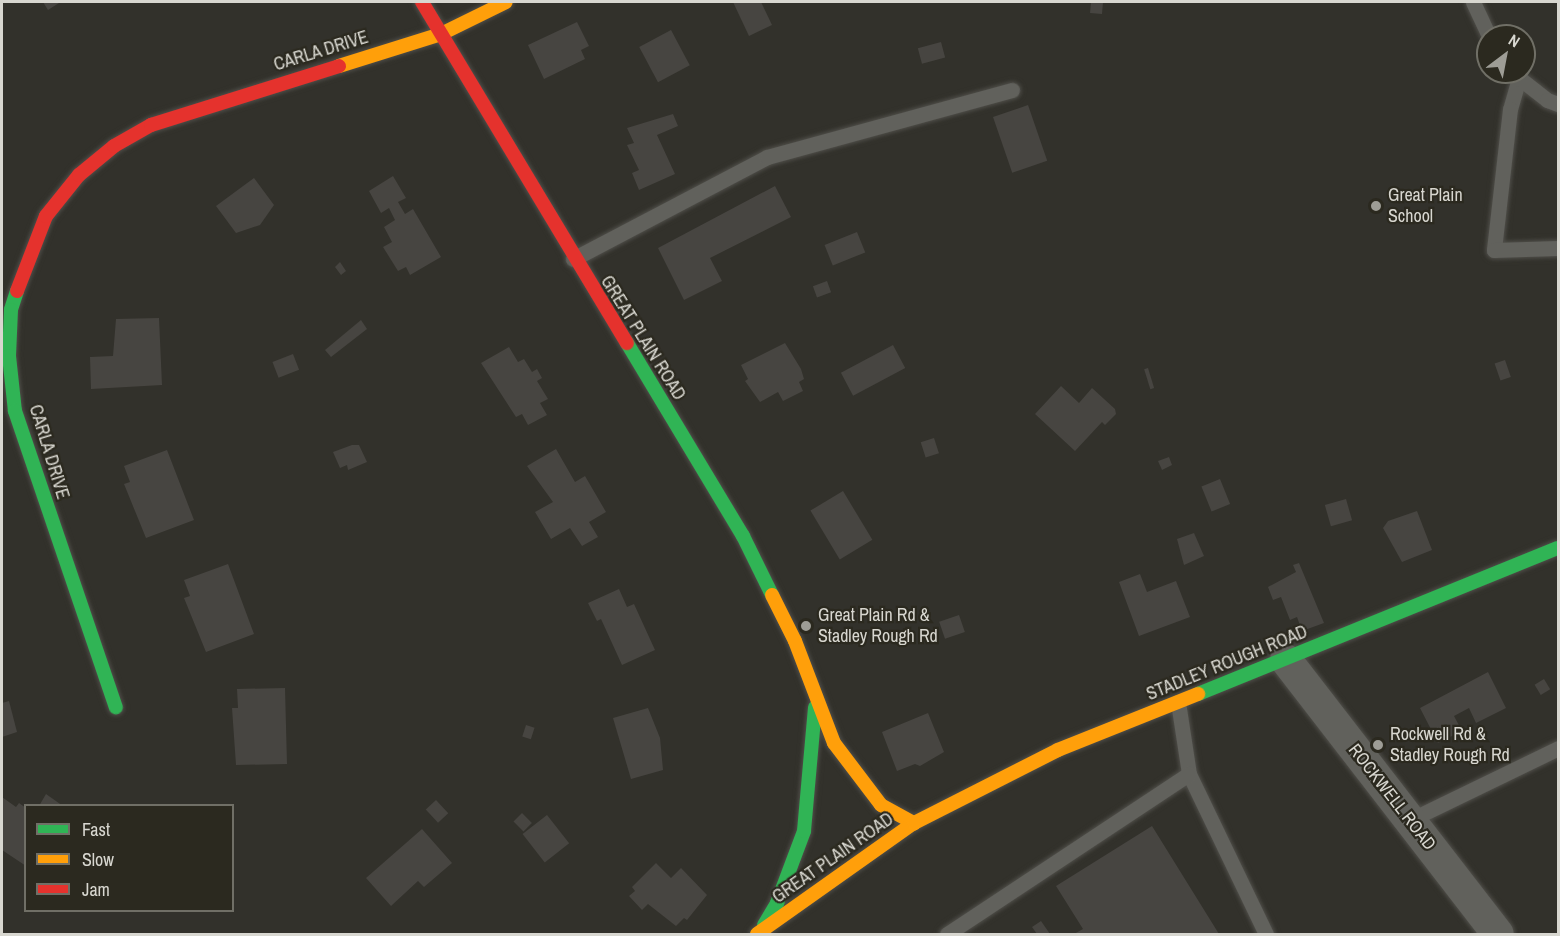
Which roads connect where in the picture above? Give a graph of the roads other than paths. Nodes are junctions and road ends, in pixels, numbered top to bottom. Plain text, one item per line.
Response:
1 (422, 2) edge
2 (506, 2) edge
3 (1473, 2) edge
4 (1483, 24) edge
5 (441, 34) junction
6 (1515, 84) edge
7 (1528, 84) edge
8 (1012, 90) dead end
9 (1558, 104) edge
10 (1558, 248) edge
11 (573, 259) junction
12 (1558, 548) edge
13 (1286, 660) junction
14 (815, 702) junction
15 (1178, 702) junction
16 (116, 708) dead end
17 (1558, 748) edge
18 (1189, 774) junction
19 (1410, 820) junction
20 (914, 823) junction
21 (758, 933) edge
22 (947, 934) edge
23 (1266, 934) edge
24 (1498, 934) edge

1 - 5 street, GREAT PLAIN ROAD
2 - 5 street, CARLA DRIVE
3 - 4 lane
5 - 11 street, GREAT PLAIN ROAD
5 - 16 street, CARLA DRIVE
6 - 10 lane
7 - 9 lane
8 - 11 lane
11 - 14 street, GREAT PLAIN ROAD
12 - 13 street, STADLEY ROUGH ROAD
13 - 15 street, STADLEY ROUGH ROAD
13 - 19 street, ROCKWELL ROAD
14 - 20 street, GREAT PLAIN ROAD
14 - 21 street, GREAT PLAIN ROAD
15 - 18 lane
15 - 20 street, STADLEY ROUGH ROAD
17 - 19 lane
18 - 22 lane
18 - 23 lane
19 - 24 street, ROCKWELL ROAD
20 - 21 street, GREAT PLAIN ROAD

